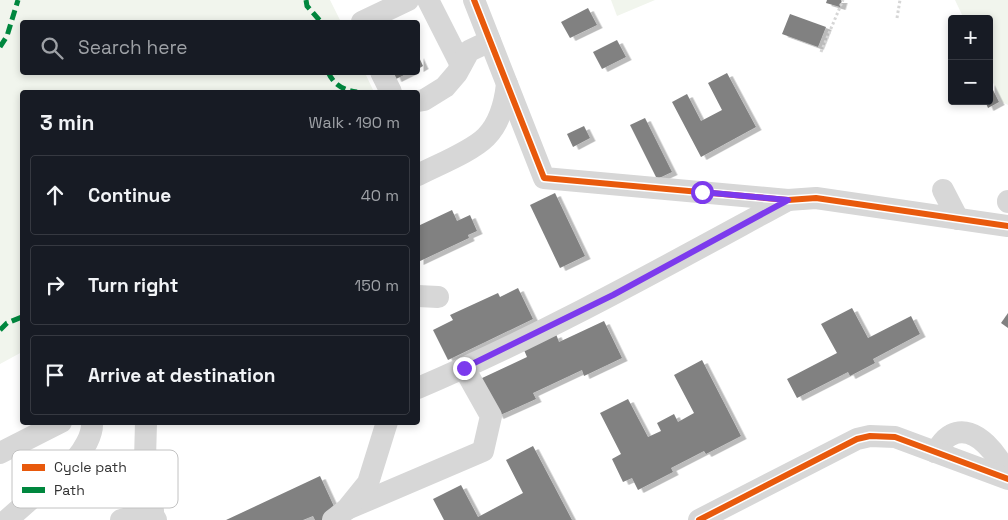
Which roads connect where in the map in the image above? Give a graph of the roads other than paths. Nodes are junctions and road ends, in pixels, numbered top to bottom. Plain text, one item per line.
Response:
1 (408, 0) edge
2 (428, 0) edge
3 (474, 0) edge
4 (366, 20) edge
5 (490, 41) junction
6 (461, 65) junction
7 (382, 75) edge
8 (507, 84) junction
9 (390, 90) edge
10 (420, 101) edge
11 (420, 174) edge
12 (943, 190) dead end
13 (788, 200) junction
14 (958, 219) junction
15 (1008, 226) edge
16 (464, 368) junction
17 (420, 387) edge
18 (55, 425) edge
19 (92, 425) edge
20 (146, 425) edge
21 (386, 425) edge
22 (82, 450) edge
23 (145, 450) edge
24 (935, 452) junction
25 (0, 453) edge
26 (1008, 478) edge
27 (21, 508) edge
28 (340, 514) edge
29 (154, 516) edge
30 (126, 519) edge
31 (8, 520) edge
32 (699, 520) edge

1 - 4 street
2 - 6 street
3 - 5 street
5 - 6 street
5 - 8 street
6 - 10 street
7 - 9 street
8 - 11 street
8 - 13 street
12 - 14 street
13 - 14 street
13 - 16 street
14 - 15 street
16 - 17 street
16 - 28 street
18 - 25 street
19 - 22 street
20 - 23 street
21 - 28 street
24 - 26 street
24 - 26 street
24 - 32 street
27 - 31 street
29 - 30 street

